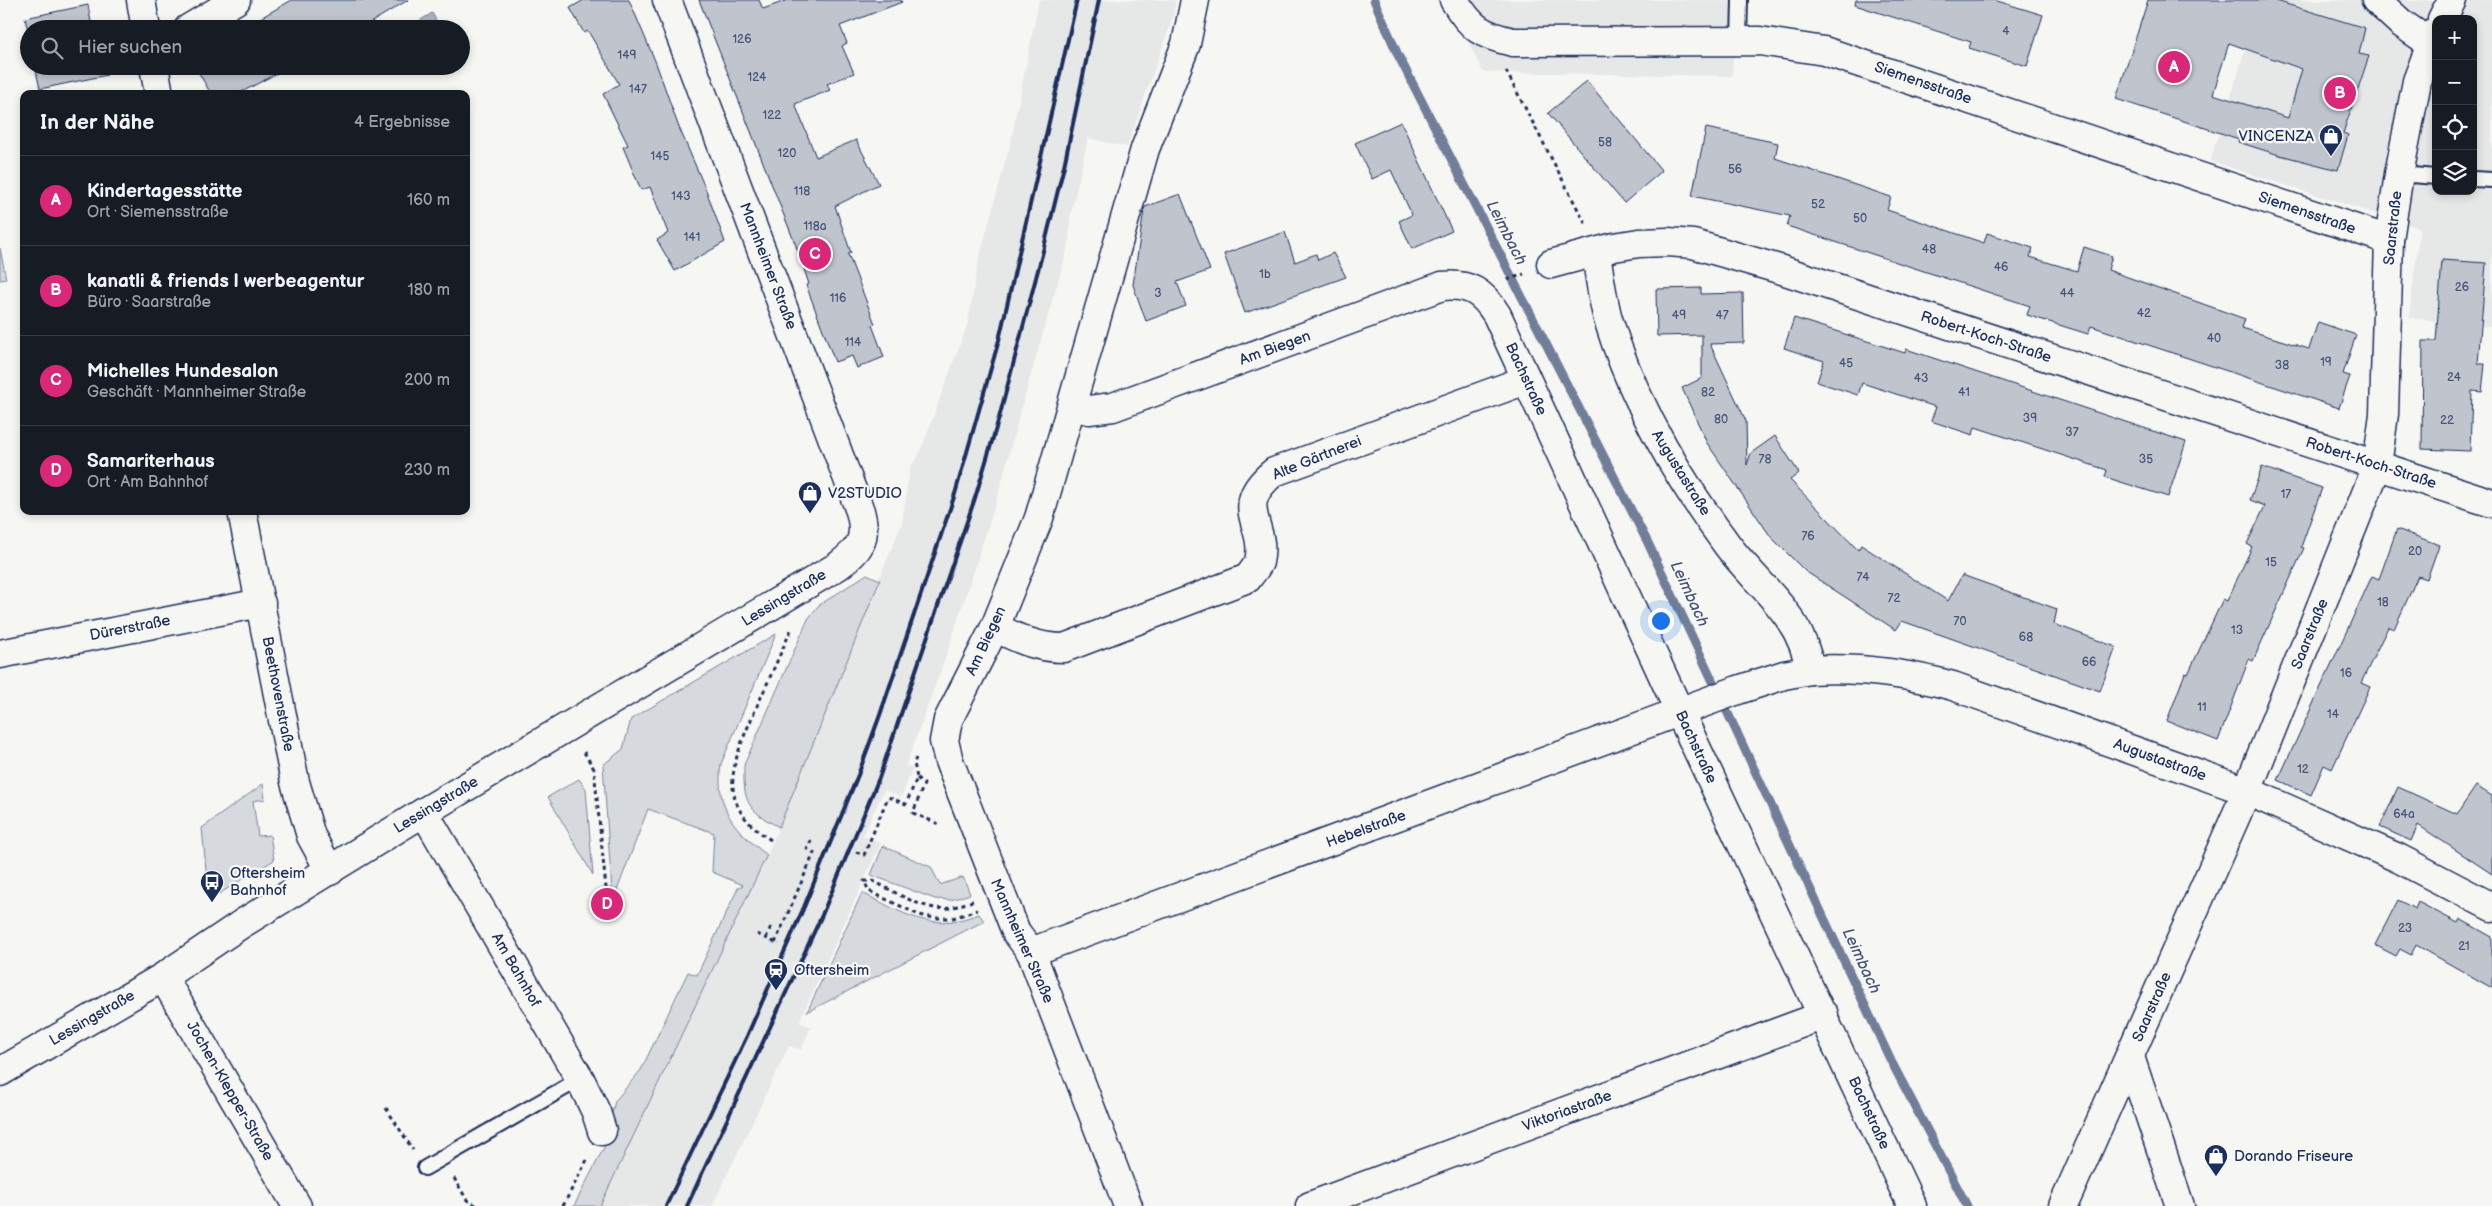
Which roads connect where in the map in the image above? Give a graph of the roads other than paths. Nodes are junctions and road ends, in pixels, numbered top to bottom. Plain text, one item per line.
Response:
1 (141, 0) edge
2 (236, 0) edge
3 (667, 0) edge
4 (1195, 0) edge
5 (1454, 0) edge
6 (1740, 0) edge
7 (2376, 0) edge
8 (2452, 0) edge
9 (2444, 15) edge
10 (144, 20) edge
11 (203, 20) edge
12 (2432, 37) edge
13 (2432, 40) edge
14 (1738, 41) junction
15 (156, 75) edge
16 (158, 90) edge
17 (2399, 174) junction
18 (2432, 177) edge
19 (2477, 179) edge
20 (2492, 180) edge
21 (2389, 240) junction
22 (1596, 252) junction
23 (1551, 264) road end
24 (1476, 291) joint
25 (1526, 380) junction
26 (1072, 406) junction
27 (2377, 466) junction
28 (2492, 503) edge
29 (243, 515) edge
30 (864, 533) joint
31 (261, 602) junction
32 (995, 627) junction
33 (0, 654) edge
34 (1810, 670) junction
35 (1691, 709) junction
36 (949, 761) joint
37 (2247, 791) junction
38 (424, 812) junction
39 (330, 871) junction
40 (2492, 907) edge
41 (1031, 952) junction
42 (163, 977) junction
43 (1824, 1016) junction
44 (2130, 1057) junction
45 (0, 1072) edge
46 (580, 1079) junction
47 (602, 1131) road end
48 (425, 1168) road end
49 (297, 1206) edge
50 (1128, 1206) edge
51 (1310, 1206) edge
52 (1912, 1206) edge
53 (2063, 1206) edge
54 (2180, 1206) edge

1 - 10 street
2 - 11 street
3 - 30 street, Mannheimer Straße
4 - 26 street, Am Biegen
5 - 14 street, Siemensstraße
6 - 14 lane
7 - 12 street
8 - 9 street
13 - 17 street, Saarstraße
14 - 21 street, Siemensstraße
15 - 16 street
17 - 18 lane
17 - 21 street, Saarstraße
19 - 20 lane
21 - 27 street, Saarstraße
22 - 23 street, Robert-Koch-Straße
22 - 27 street, Robert-Koch-Straße
22 - 34 street, Augustastraße
24 - 25 street, Bachstraße
24 - 26 street, Am Biegen
25 - 32 street, Alte Gärtnerei
25 - 35 street, Bachstraße
26 - 32 street, Am Biegen
27 - 28 street, Robert-Koch-Straße
27 - 37 street, Saarstraße
29 - 31 street, Beethovenstraße
30 - 38 street, Lessingstraße
31 - 33 street, Dürerstraße
31 - 39 street, Beethovenstraße
32 - 36 street, Am Biegen
34 - 35 street, Augustastraße
34 - 37 street, Augustastraße
35 - 41 street, Hebelstraße
35 - 43 street, Bachstraße
36 - 41 street, Mannheimer Straße
37 - 40 street, Augustastraße
37 - 44 street, Saarstraße
38 - 39 street, Lessingstraße
38 - 46 street, Am Bahnhof
39 - 42 street, Lessingstraße
41 - 50 street, Mannheimer Straße
42 - 45 street, Lessingstraße
42 - 49 street, Jochen-Klepper-Straße
43 - 51 street, Viktoriastraße
43 - 52 street, Bachstraße
44 - 53 street, Saarstraße
44 - 54 street
46 - 47 street, Am Bahnhof
46 - 48 lane

